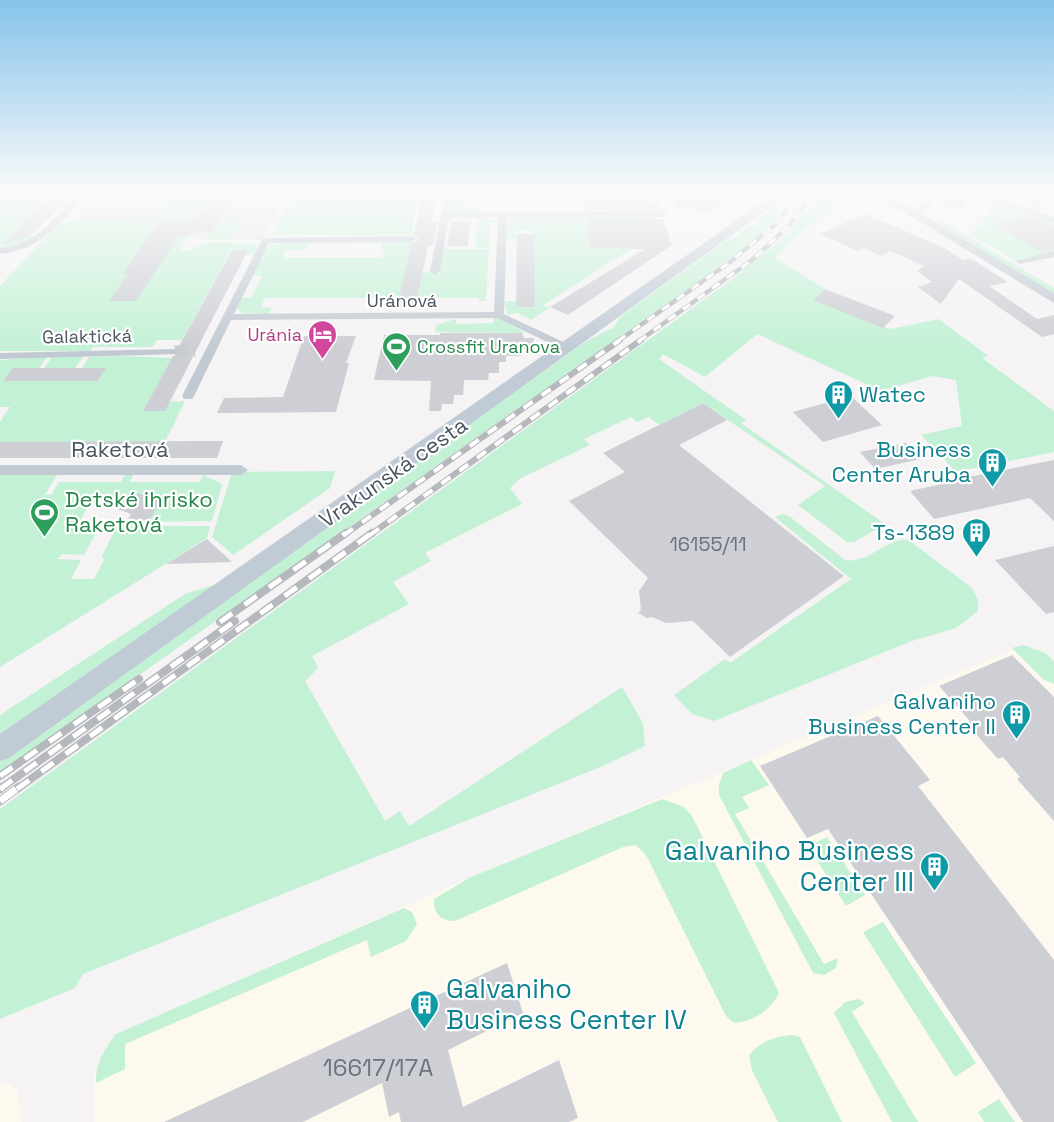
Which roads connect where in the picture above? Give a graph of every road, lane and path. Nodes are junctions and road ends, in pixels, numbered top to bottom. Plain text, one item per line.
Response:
1 (29, 245) edge
2 (263, 245) edge
3 (440, 245) edge
4 (502, 245) edge
5 (711, 245) edge
6 (966, 245) edge
7 (0, 251) edge
8 (1054, 254) edge
9 (1020, 261) dead end
10 (435, 271) dead end
11 (1054, 299) edge
12 (499, 315) junction
13 (228, 317) junction
14 (568, 348) junction
15 (195, 351) tunnel mouth
16 (210, 351) junction
17 (175, 352) tunnel mouth
18 (0, 356) edge
19 (188, 396) dead end
20 (0, 470) edge
21 (241, 470) dead end
22 (0, 749) edge

1 - 7 street
2 - 13 street
3 - 10 street
4 - 12 street
5 - 14 main road, Vrakunská cesta
6 - 11 street
8 - 9 street
12 - 13 street, Uránová
12 - 14 street, Uránová
13 - 16 street
14 - 22 main road, Vrakunská cesta
15 - 16 street
16 - 19 street
17 - 18 street, Galaktická
20 - 21 street, Raketová

